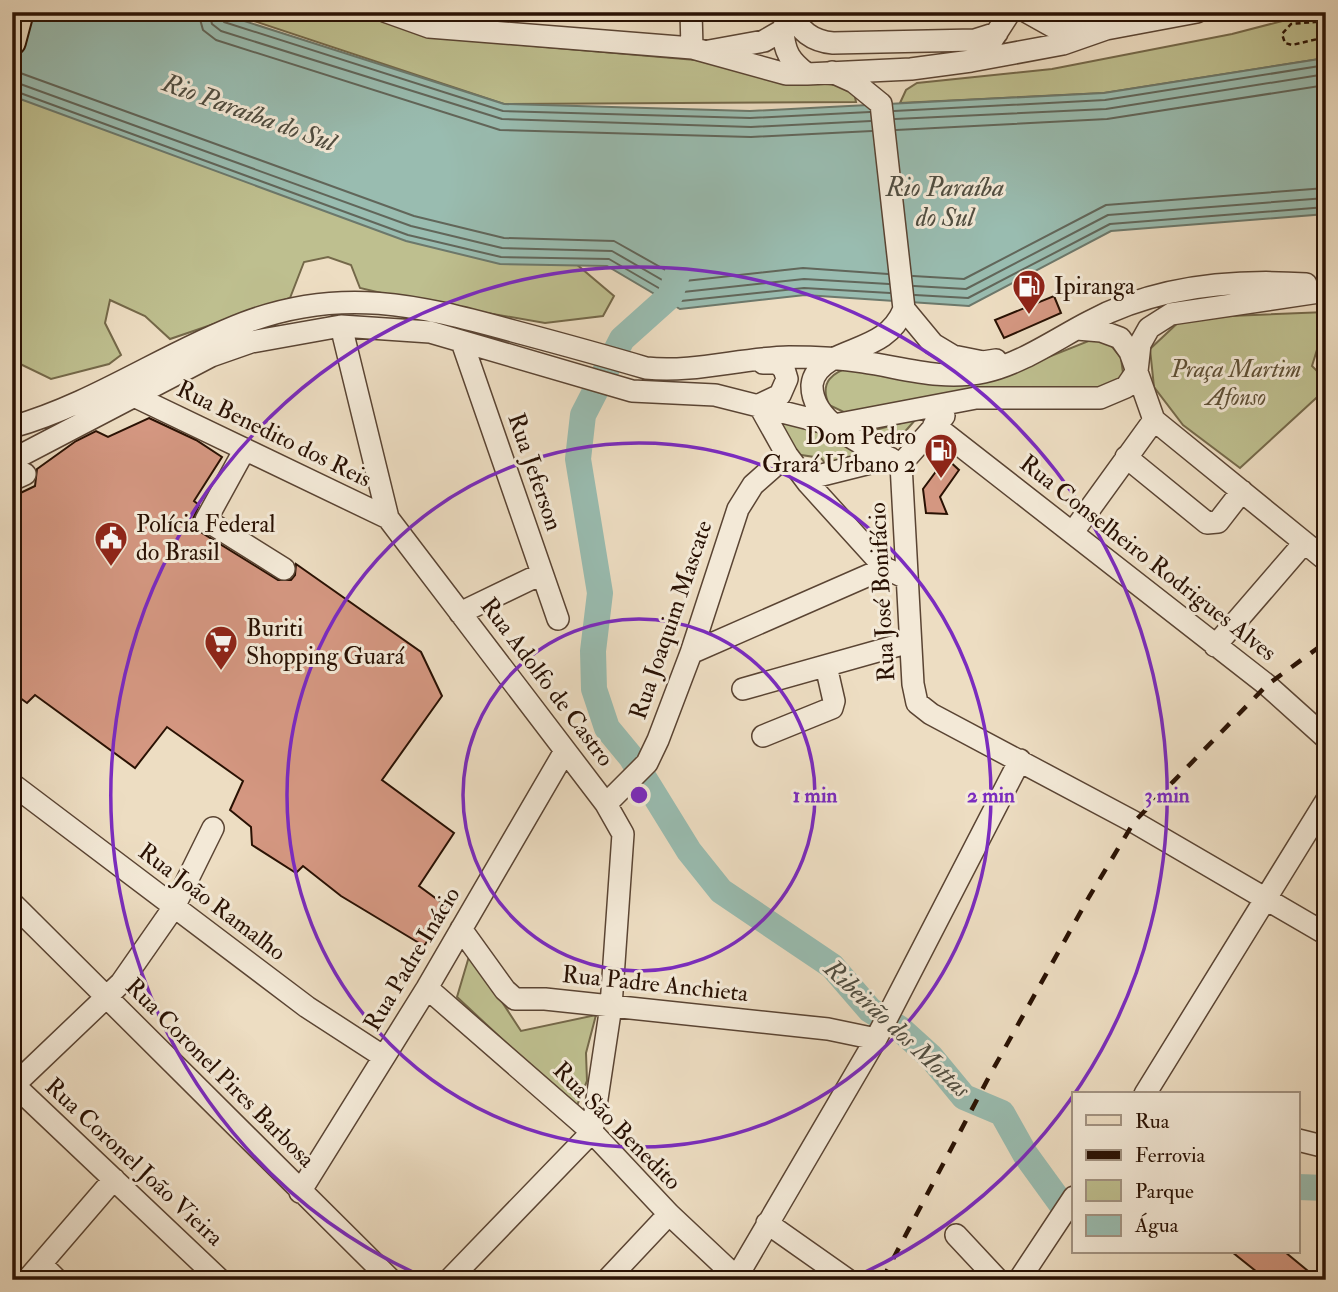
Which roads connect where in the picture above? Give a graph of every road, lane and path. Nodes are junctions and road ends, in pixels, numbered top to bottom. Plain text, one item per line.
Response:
1 (19, 12) edge
2 (387, 12) edge
3 (691, 12) edge
4 (1010, 12) edge
5 (1027, 12) edge
6 (1197, 12) edge
7 (787, 18) edge
8 (1326, 21) edge
9 (1105, 29) junction
10 (997, 33) junction
11 (1326, 37) edge
12 (12, 41) edge
13 (698, 50) junction
14 (971, 61) junction
15 (911, 69) junction
16 (830, 71) junction
17 (807, 74) junction
18 (882, 106) junction
19 (1326, 288) edge
20 (903, 307) junction
21 (341, 326) junction
22 (1077, 329) junction
23 (462, 342) junction
24 (1024, 356) junction
25 (831, 360) junction
26 (743, 362) junction
27 (1137, 371) junction
28 (136, 397) junction
29 (961, 401) junction
30 (759, 405) junction
31 (151, 417) dead end
32 (1154, 420) junction
33 (834, 425) junction
34 (934, 425) junction
35 (12, 426) edge
36 (51, 440) junction
37 (245, 449) junction
38 (787, 456) junction
39 (1126, 457) junction
40 (896, 461) junction
41 (16, 471) edge
42 (808, 483) junction
43 (1242, 491) junction
44 (388, 518) junction
45 (1073, 533) junction
46 (1304, 544) junction
47 (1326, 560) edge
48 (885, 568) junction
49 (284, 569) dead end
50 (541, 574) junction
51 (906, 578) junction
52 (460, 612) junction
53 (558, 619) dead end
54 (910, 642) junction
55 (1215, 646) junction
56 (691, 653) junction
57 (826, 666) junction
58 (743, 689) dead end
59 (763, 736) dead end
60 (1326, 738) edge
61 (565, 751) junction
62 (1020, 760) junction
63 (12, 784) edge
64 (1326, 801) edge
65 (606, 804) junction
66 (213, 828) dead end
67 (1266, 899) junction
68 (12, 903) edge
69 (174, 906) junction
70 (461, 929) junction
71 (1326, 934) edge
72 (427, 988) junction
73 (108, 998) junction
74 (611, 1006) junction
75 (882, 1025) junction
76 (384, 1057) junction
77 (13, 1085) edge
78 (1154, 1092) edge
79 (593, 1132) junction
80 (1300, 1140) edge
81 (1326, 1147) edge
82 (114, 1179) junction
83 (300, 1192) junction
84 (1072, 1200) edge
85 (669, 1214) junction
86 (767, 1223) junction
87 (956, 1235) dead end
88 (34, 1272) edge
89 (735, 1278) edge
90 (57, 1280) edge
91 (220, 1280) edge
92 (391, 1280) edge
93 (449, 1280) edge
94 (607, 1280) edge
95 (848, 1280) edge
96 (998, 1280) edge
97 (1019, 1280) edge

1 - 12 main road
2 - 13 street
3 - 13 street
4 - 10 street
5 - 9 street
6 - 9 street
7 - 10 street
7 - 13 street
7 - 17 street
8 - 11 path
9 - 14 street
10 - 14 street
13 - 17 street
14 - 15 street
15 - 16 street
15 - 18 street
16 - 17 street
16 - 18 street
18 - 20 street
19 - 22 street
19 - 27 street
20 - 24 street
20 - 25 street
21 - 23 street
21 - 28 street
21 - 44 street, Rua Adolfo de Castro
22 - 24 street
22 - 27 street
23 - 30 street
23 - 50 street, Rua Jeferson
24 - 25 street
25 - 26 street
25 - 33 street
26 - 30 street
26 - 35 street
27 - 29 street
27 - 32 street
28 - 36 street
28 - 37 street, Rua Benedito dos Reis
29 - 33 street
29 - 34 street
30 - 33 street
30 - 38 street
31 - 36 street
32 - 39 street
32 - 43 street
33 - 40 street
34 - 40 street
34 - 45 street, Rua Conselheiro Rodrigues Alves
36 - 41 street
37 - 44 street, Rua Benedito dos Reis
37 - 49 street
38 - 42 street
38 - 56 street, Rua Joaquim Mascate
39 - 43 street
39 - 45 street
40 - 42 street
40 - 51 street, Rua José Bonifácio
42 - 48 street
43 - 46 street
44 - 52 street, Rua Adolfo de Castro
45 - 55 street, Rua Conselheiro Rodrigues Alves
46 - 47 street
46 - 55 street
48 - 51 street
48 - 56 street
50 - 52 street
50 - 53 street, Rua Jeferson
51 - 54 street, Rua José Bonifácio
52 - 61 street, Rua Adolfo de Castro
54 - 57 street
54 - 62 street, Rua José Bonifácio
55 - 60 street, Rua Conselheiro Rodrigues Alves
56 - 65 street, Rua Joaquim Mascate
57 - 58 street
57 - 59 street
61 - 65 street, Rua Adolfo de Castro
61 - 70 street, Rua Padre Inácio
62 - 67 street, Rua José Bonifácio
62 - 75 street
63 - 69 street, Rua João Ramalho
64 - 67 street
65 - 74 street, Rua Adolfo de Castro
66 - 69 street
67 - 71 street, Rua José Bonifácio
67 - 78 street
68 - 73 street, Rua Coronel Pires Barbosa
69 - 73 street
69 - 76 street, Rua João Ramalho
70 - 72 street, Rua Padre Inácio
70 - 74 street, Rua Padre Anchieta
72 - 76 street, Rua Padre Inácio
72 - 79 street, Rua São Benedito
73 - 77 street
73 - 83 street, Rua Coronel Pires Barbosa
74 - 75 street, Rua Padre Anchieta
74 - 79 street, Rua Adolfo de Castro
75 - 86 street
76 - 83 street, Rua Padre Inácio
77 - 82 street, Rua Coronel João Vieira
79 - 85 street, Rua São Benedito
79 - 93 street
80 - 81 street
82 - 88 street
82 - 91 street, Rua Coronel João Vieira
83 - 92 street, Rua Coronel Pires Barbosa
84 - 97 street
85 - 89 street, Rua São Benedito
85 - 94 street
86 - 89 street
86 - 95 street
87 - 96 street
88 - 90 street

